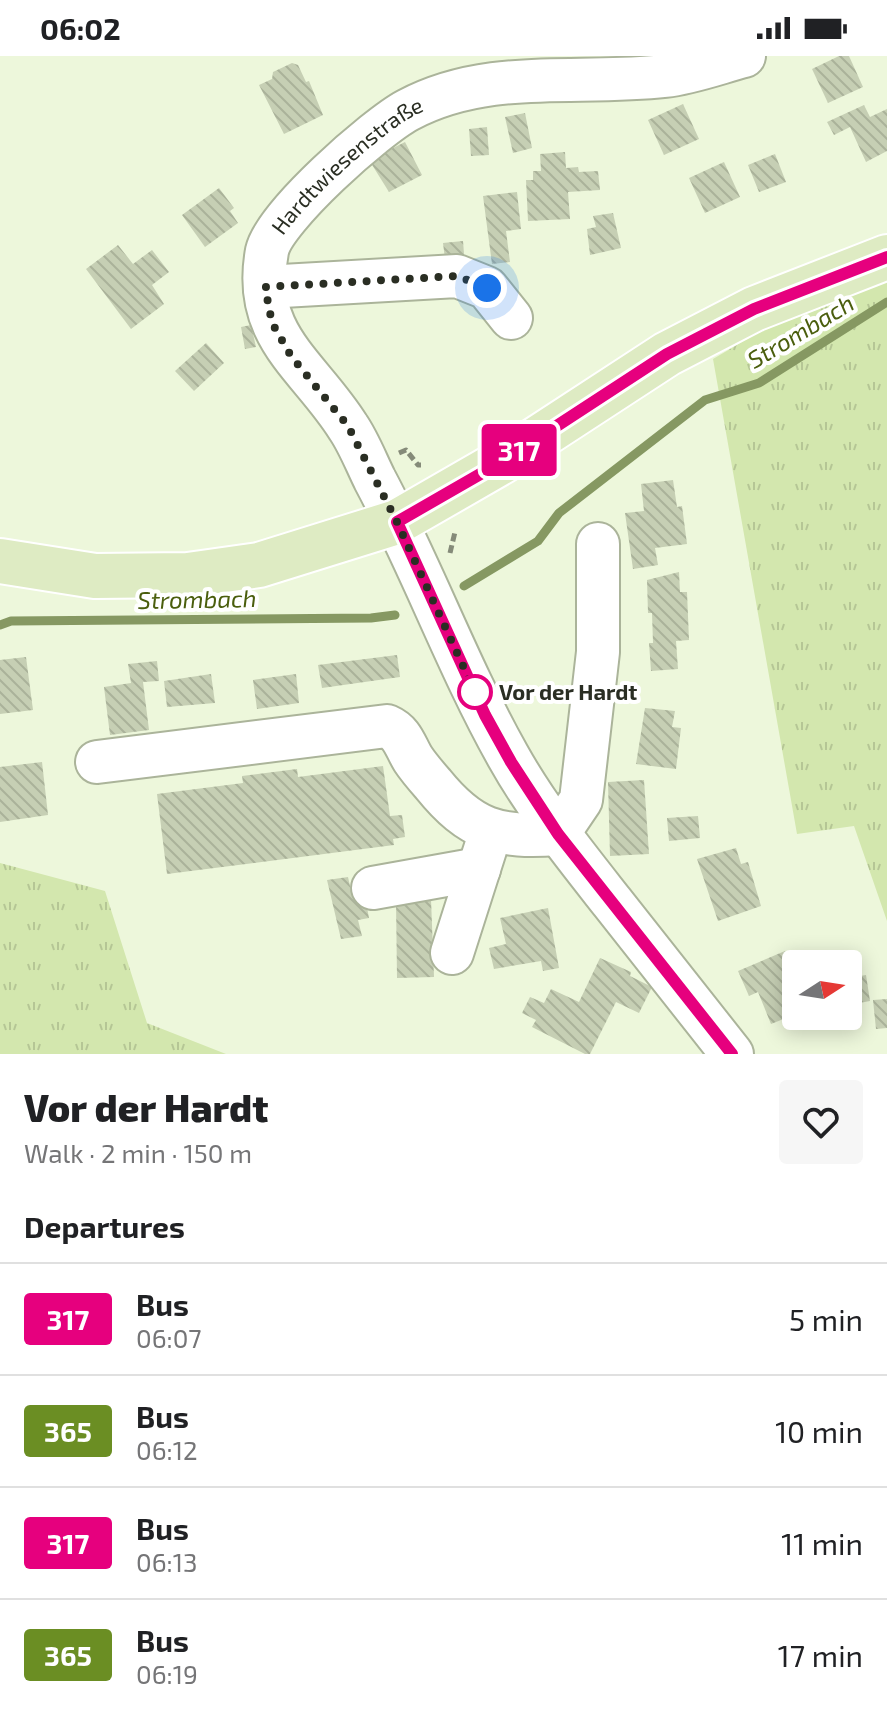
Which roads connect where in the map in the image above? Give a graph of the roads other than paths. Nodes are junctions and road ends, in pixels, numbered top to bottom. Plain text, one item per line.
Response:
1 (744, 56) edge
2 (887, 257) edge
3 (265, 287) junction
4 (511, 318) dead end
5 (397, 522) junction
6 (598, 544) dead end
7 (0, 561) edge
8 (97, 762) dead end
9 (558, 834) junction
10 (485, 850) junction
11 (373, 888) dead end
12 (452, 953) dead end
13 (732, 1054) edge

1 - 3 street, Hardtwiesenstraße
2 - 5 main road
3 - 4 street
3 - 5 street, Hardtwiesenstraße
5 - 7 main road
5 - 9 street, Hardtwiesenstraße
6 - 9 street
8 - 10 street
9 - 10 street
9 - 13 street, Hardtwiesenstraße
10 - 11 street
10 - 12 street

